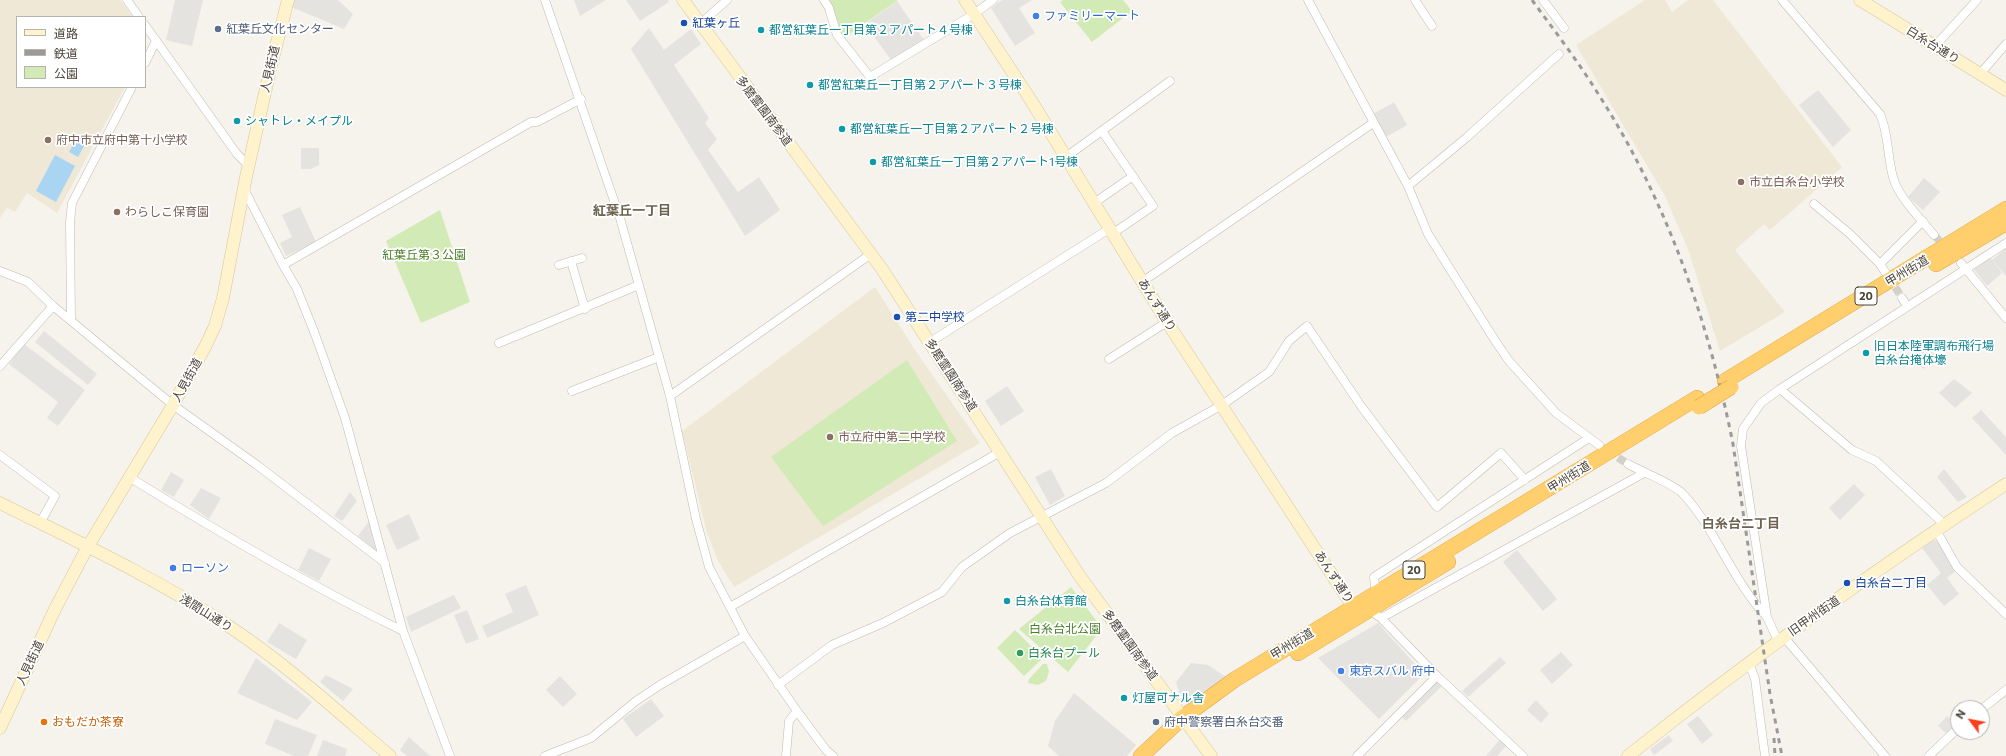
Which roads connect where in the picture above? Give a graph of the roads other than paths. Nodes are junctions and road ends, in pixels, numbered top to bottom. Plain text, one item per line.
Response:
1 (127, 0) edge
2 (288, 0) edge
3 (545, 0) edge
4 (683, 0) edge
5 (727, 0) edge
6 (824, 0) edge
7 (965, 0) edge
8 (993, 0) edge
9 (1308, 0) edge
10 (1415, 0) edge
11 (1543, 0) edge
12 (1782, 0) edge
13 (1860, 0) edge
14 (1977, 0) edge
15 (974, 14) junction
16 (138, 16) edge
17 (700, 24) junction
18 (146, 26) edge
19 (1432, 26) dead end
20 (1564, 28) dead end
21 (156, 41) junction
22 (2006, 44) edge
23 (1936, 46) junction
24 (1559, 54) dead end
25 (146, 61) edge
26 (1980, 74) junction
27 (1170, 81) dead end
28 (131, 88) edge
29 (2006, 90) edge
30 (581, 99) junction
31 (1373, 123) junction
32 (1102, 131) junction
33 (1066, 157) junction
34 (249, 166) junction
35 (1132, 176) junction
36 (1408, 186) junction
37 (244, 189) junction
38 (1094, 203) junction
39 (1814, 204) dead end
40 (2006, 209) edge
41 (1923, 221) junction
42 (2006, 222) edge
43 (1111, 231) junction
44 (1934, 235) tunnel mouth
45 (2006, 243) edge
46 (871, 254) junction
47 (582, 258) dead end
48 (570, 261) junction
49 (1880, 264) junction
50 (283, 265) junction
51 (559, 265) dead end
52 (1963, 266) junction
53 (0, 271) edge
54 (1887, 275) tunnel mouth
55 (1142, 282) junction
56 (639, 285) junction
57 (1902, 298) tunnel mouth
58 (53, 306) junction
59 (1907, 306) junction
60 (584, 309) junction
61 (2006, 318) edge
62 (71, 319) junction
63 (1167, 322) junction
64 (930, 342) junction
65 (499, 343) dead end
66 (660, 357) junction
67 (1109, 359) dead end
68 (0, 366) edge
69 (1728, 384) junction
70 (1780, 389) junction
71 (572, 391) dead end
72 (670, 396) junction
73 (1698, 402) junction
74 (173, 405) junction
75 (1222, 405) junction
76 (1589, 438) junction
77 (1599, 445) tunnel mouth
78 (1000, 452) junction
79 (0, 455) edge
80 (1628, 464) tunnel mouth
81 (1644, 473) junction
82 (129, 477) junction
83 (1525, 480) junction
84 (2006, 484) edge
85 (0, 503) edge
86 (1042, 516) junction
87 (40, 523) junction
88 (1940, 527) junction
89 (87, 548) junction
90 (385, 563) junction
91 (1376, 593) junction
92 (730, 607) junction
93 (1354, 613) junction
94 (1376, 614) junction
95 (2006, 614) edge
96 (1767, 617) junction
97 (403, 631) junction
98 (745, 636) junction
99 (1781, 639) junction
100 (1748, 663) junction
101 (1437, 676) junction
102 (778, 685) junction
103 (2006, 690) edge
104 (1990, 703) edge
105 (796, 711) junction
106 (1185, 721) junction
107 (0, 728) edge
108 (1950, 736) edge
109 (390, 756) edge
110 (450, 756) edge
111 (546, 756) edge
112 (786, 756) edge
113 (832, 756) edge
114 (1141, 756) edge
115 (1155, 756) edge
116 (1211, 756) edge
117 (1358, 756) edge
118 (1523, 756) edge
119 (1628, 756) edge
120 (1765, 756) edge
121 (1885, 756) edge
122 (1930, 756) edge

1 - 16 street
2 - 34 street, 人見街道
3 - 30 street
4 - 17 street, 多磨霊園南参道
5 - 17 street
6 - 15 street
7 - 15 street, あんず通り
8 - 15 street
9 - 31 street
10 - 19 street
11 - 20 street
12 - 41 street
13 - 23 street, 白糸台通り
14 - 23 street
15 - 33 street, あんず通り
17 - 46 street, 多磨霊園南参道
18 - 21 street
21 - 25 street
21 - 34 street
22 - 26 street
23 - 26 street, 白糸台通り
24 - 36 street
26 - 29 street, 白糸台通り
27 - 32 street
28 - 62 street
30 - 50 street
30 - 56 street
31 - 36 street
31 - 55 street
32 - 33 street
32 - 35 street
33 - 38 street, あんず通り
34 - 37 street, 人見街道
35 - 38 street
35 - 43 street
36 - 76 street
37 - 50 street
37 - 74 street, 人見街道
38 - 43 street, あんず通り
39 - 49 street
40 - 69 highway, 甲州街道 / 20
41 - 44 street
41 - 49 street
42 - 69 highway, 甲州街道 / 20
43 - 55 street, あんず通り
43 - 64 street
45 - 52 street
46 - 64 street, 多磨霊園南参道
46 - 72 street
47 - 48 street
48 - 51 street
48 - 60 street
49 - 54 street
50 - 90 street
52 - 59 street
52 - 61 street
53 - 58 street
55 - 63 street, あんず通り
56 - 60 street
56 - 66 street
57 - 59 street
58 - 62 street
58 - 68 street
59 - 70 street
60 - 65 street
62 - 74 street
63 - 67 street
63 - 75 street, あんず通り
64 - 78 street, 多磨霊園南参道
66 - 71 street
66 - 72 street
69 - 73 highway, 甲州街道 / 20
70 - 88 street
70 - 96 street
72 - 92 street
73 - 91 highway, 甲州街道 / 20
73 - 94 highway, 甲州街道 / 20
74 - 82 street, 人見街道
74 - 90 street
75 - 83 street
75 - 86 street
75 - 93 street, あんず通り
76 - 77 street
76 - 83 street
78 - 86 street, 多磨霊園南参道
78 - 92 street
79 - 87 street
80 - 81 street
81 - 94 street
81 - 96 street
82 - 89 street, 人見街道
82 - 97 street
83 - 91 street
84 - 88 street, 旧甲州街道
85 - 87 street, 浅間山通り
86 - 102 street
86 - 106 street, 多磨霊園南参道
87 - 89 street, 浅間山通り
88 - 95 street
88 - 99 street, 旧甲州街道
89 - 107 street, 人見街道
89 - 109 street, 浅間山通り
90 - 97 street
91 - 93 highway, 甲州街道 / 20
92 - 98 street
93 - 94 highway, 甲州街道 / 20
93 - 106 highway, 甲州街道 / 20
94 - 101 street
96 - 99 street
97 - 110 street
98 - 102 street
98 - 111 street
99 - 100 street, 旧甲州街道
99 - 121 street
100 - 119 street, 旧甲州街道
100 - 120 street
101 - 117 street
101 - 118 street
102 - 105 street
103 - 104 street
105 - 112 street
105 - 113 street
106 - 114 highway, 甲州街道 / 20
106 - 115 highway, 甲州街道 / 20
106 - 116 street, 多磨霊園南参道
108 - 122 street

